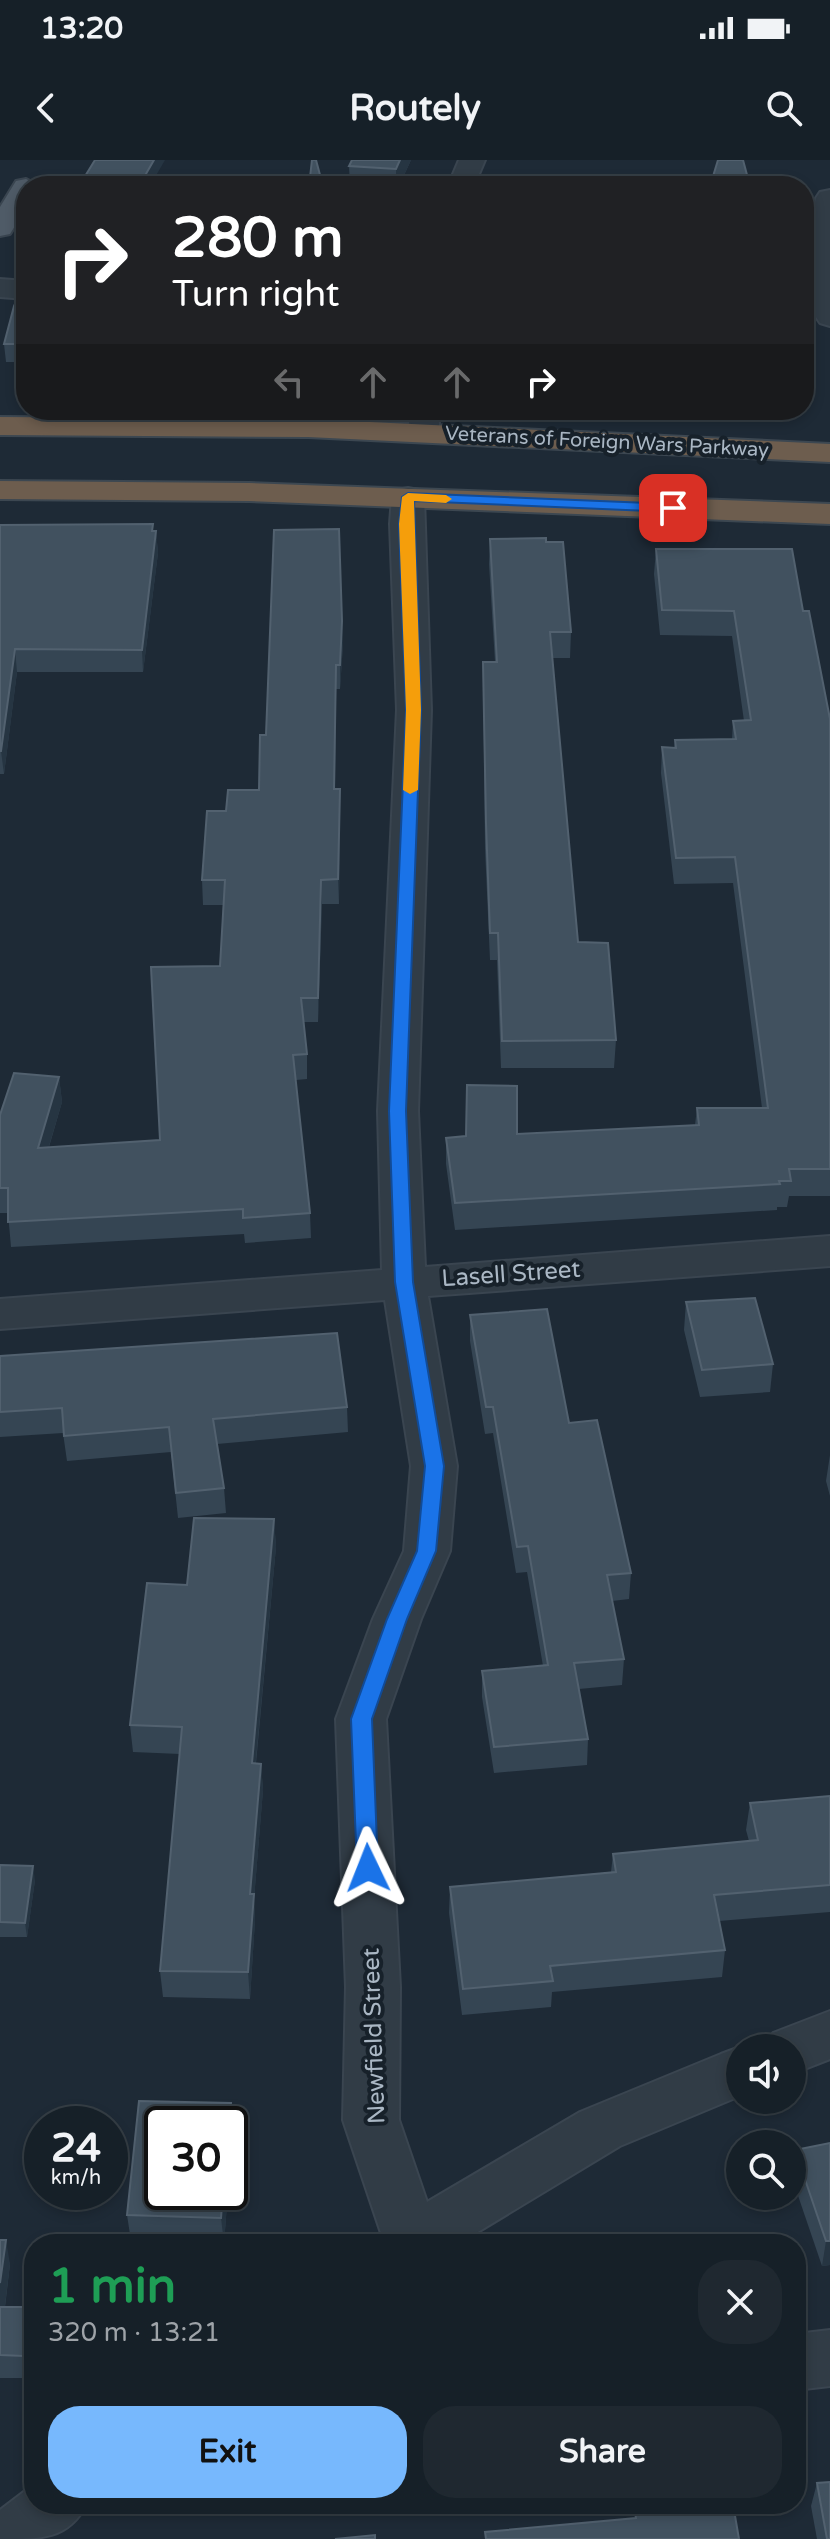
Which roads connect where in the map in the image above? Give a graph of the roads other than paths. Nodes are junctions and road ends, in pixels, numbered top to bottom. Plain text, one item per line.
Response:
1 (830, 198) edge
2 (16, 203) edge
3 (0, 228) edge
4 (818, 246) edge
5 (830, 317) edge
6 (424, 421) edge
7 (0, 426) edge
8 (830, 453) edge
9 (0, 490) edge
10 (408, 497) junction
11 (830, 514) edge
12 (830, 1251) edge
13 (404, 1282) junction
14 (0, 1314) edge
15 (830, 2034) edge
16 (806, 2044) edge
17 (726, 2077) edge
18 (408, 2234) edge
19 (426, 2234) edge
20 (830, 2358) edge
21 (806, 2361) edge
22 (44, 2514) edge
23 (12, 2539) edge

1 - 4 street
2 - 3 main road
4 - 5 street
6 - 7 highway, Veterans of Foreign Wars Parkway
6 - 8 highway, Veterans of Foreign Wars Parkway
9 - 10 highway
10 - 11 highway
10 - 13 street, Newfield Street
12 - 13 street, Lasell Street
13 - 14 street, Lasell Street
13 - 18 street, Newfield Street
15 - 16 street
17 - 19 street
20 - 21 street
22 - 23 street

